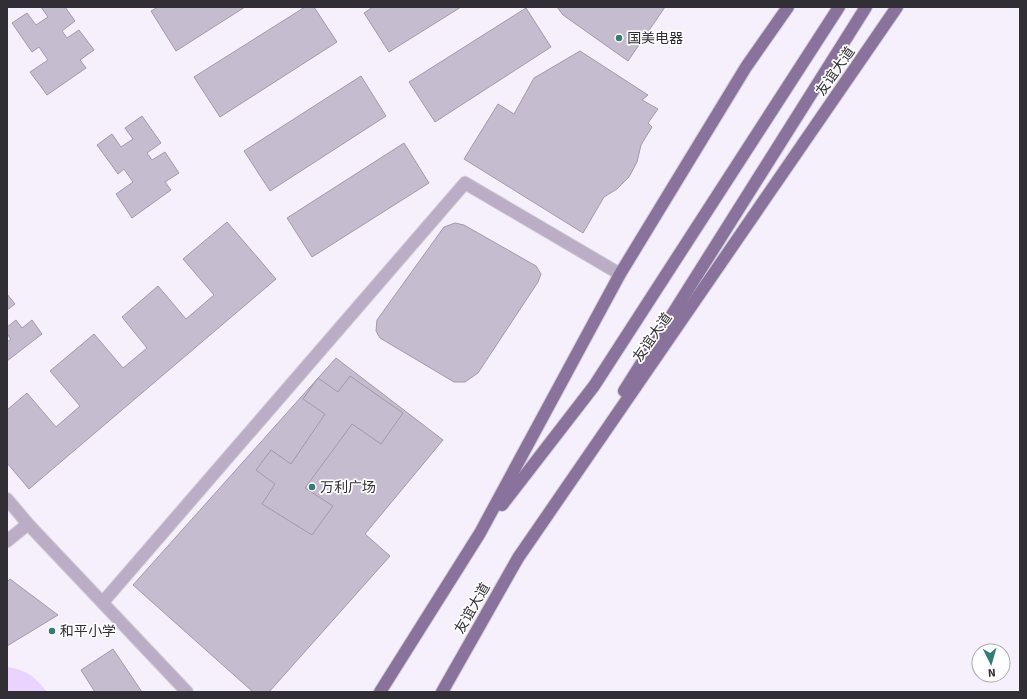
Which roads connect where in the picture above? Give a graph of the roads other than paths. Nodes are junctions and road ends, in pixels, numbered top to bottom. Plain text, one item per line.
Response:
1 (788, 7) edge
2 (839, 7) edge
3 (866, 7) edge
4 (897, 7) edge
5 (620, 274) junction
6 (7, 499) edge
7 (28, 524) junction
8 (480, 533) junction
9 (7, 541) edge
10 (518, 558) junction
11 (103, 602) junction
12 (187, 692) edge
13 (380, 692) edge
14 (442, 692) edge

1 - 5 main road
2 - 8 main road
3 - 10 main road
4 - 10 main road, 友谊大道
5 - 8 main road
5 - 11 street
6 - 7 street
7 - 9 street
7 - 11 street
8 - 13 main road
10 - 14 main road, 友谊大道
11 - 12 street

